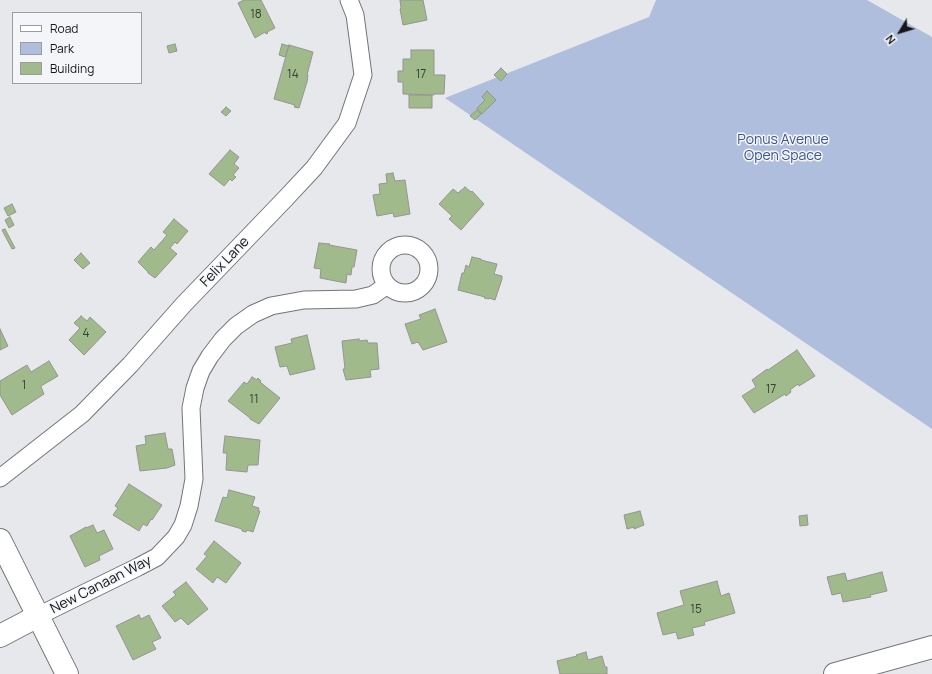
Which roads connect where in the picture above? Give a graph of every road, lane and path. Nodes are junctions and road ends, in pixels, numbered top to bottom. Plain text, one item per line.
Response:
1 (349, 0) edge
2 (387, 285) dead end
3 (0, 478) edge
4 (0, 540) edge
5 (38, 616) junction
6 (0, 636) edge
7 (932, 647) edge
8 (67, 674) edge
9 (835, 674) edge

1 - 3 street, Felix Lane
2 - 5 street, New Canaan Way
4 - 5 main road
5 - 6 main road
5 - 8 main road
7 - 9 main road

